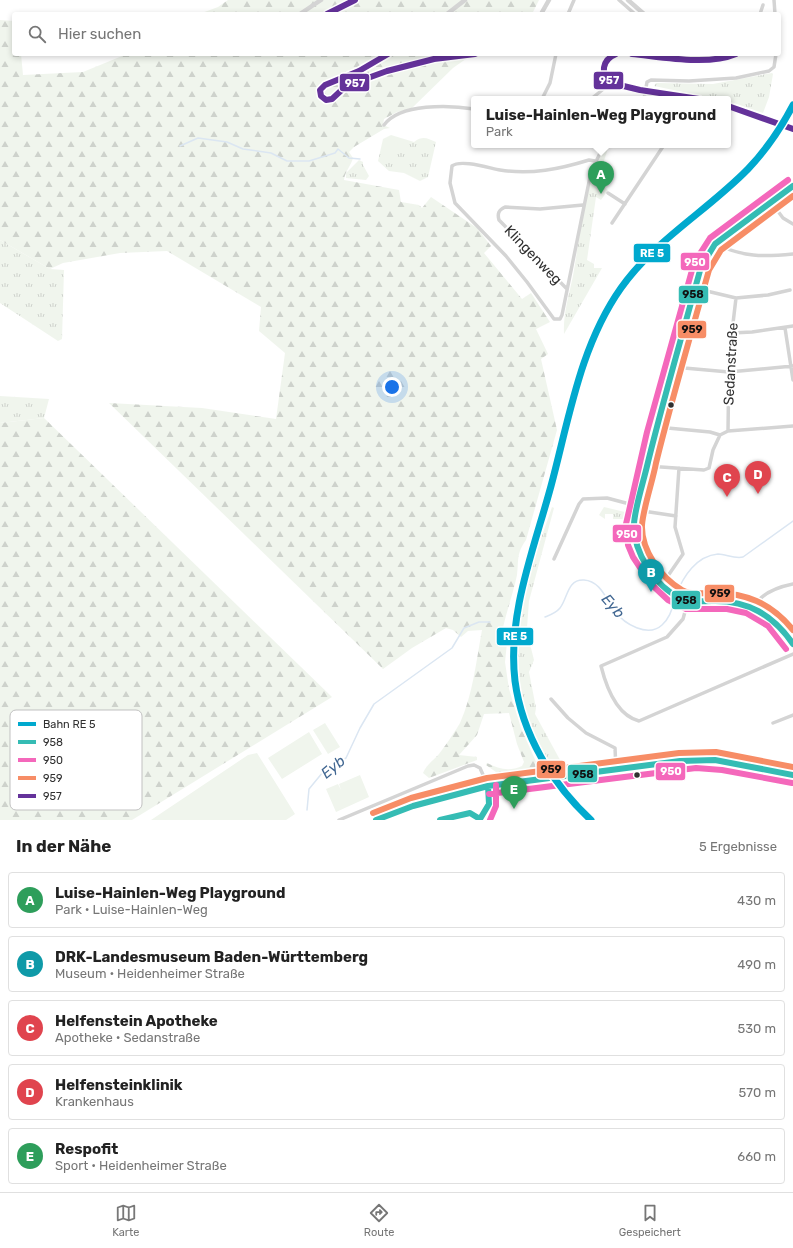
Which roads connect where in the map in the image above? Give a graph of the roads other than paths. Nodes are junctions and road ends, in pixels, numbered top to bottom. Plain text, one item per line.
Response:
1 (321, 0) edge
2 (355, 0) edge
3 (465, 0) edge
4 (549, 0) edge
5 (574, 0) edge
6 (620, 0) edge
7 (628, 0) edge
8 (774, 0) edge
9 (762, 5) dead end
10 (303, 12) edge
11 (331, 12) edge
12 (450, 12) edge
13 (542, 12) edge
14 (569, 12) edge
15 (633, 12) edge
16 (642, 12) edge
17 (760, 12) edge
18 (775, 12) edge
19 (385, 56) edge
20 (458, 56) edge
21 (556, 56) edge
22 (613, 56) edge
23 (656, 56) edge
24 (733, 56) edge
25 (776, 56) edge
26 (611, 83) junction
27 (646, 90) junction
28 (544, 96) edge
29 (595, 96) edge
30 (645, 96) edge
31 (681, 96) edge
32 (731, 107) edge
33 (471, 109) edge
34 (764, 118) tunnel mouth
35 (384, 125) dead end
36 (602, 148) edge
37 (662, 148) edge
38 (595, 161) junction
39 (793, 186) edge
40 (608, 193) dead end
41 (771, 202) junction
42 (624, 204) junction
43 (583, 205) junction
44 (612, 222) dead end
45 (793, 224) edge
46 (715, 244) junction
47 (793, 254) edge
48 (694, 288) junction
49 (567, 289) junction
50 (790, 290) dead end
51 (736, 298) junction
52 (793, 326) edge
53 (785, 328) junction
54 (732, 333) junction
55 (792, 366) edge
56 (672, 367) junction
57 (729, 372) junction
58 (793, 380) edge
59 (793, 426) edge
60 (657, 427) junction
61 (728, 431) junction
62 (720, 435) junction
63 (647, 466) junction
64 (679, 468) junction
65 (637, 506) junction
66 (642, 511) dead end
67 (676, 516) junction
68 (554, 560) dead end
69 (662, 583) junction
70 (793, 584) edge
71 (688, 601) junction
72 (754, 606) junction
73 (793, 644) edge
74 (793, 654) edge
75 (551, 699) dead end
76 (793, 715) edge
77 (773, 723) dead end
78 (616, 769) junction
79 (793, 775) edge
80 (488, 786) junction
81 (339, 820) edge
82 (376, 820) edge
83 (440, 820) edge
84 (480, 820) edge

1 - 10 street
2 - 11 street
3 - 12 street
4 - 13 street
5 - 14 street
6 - 15 street
7 - 16 street
8 - 18 street
9 - 17 street
19 - 20 street
21 - 28 street
22 - 26 street
23 - 24 street
25 - 27 street
26 - 27 street
26 - 29 street
27 - 30 street
27 - 31 street
32 - 34 street
33 - 35 street
36 - 38 street
37 - 42 street
38 - 43 street
38 - 49 street
39 - 41 street
40 - 42 street
41 - 45 street
41 - 46 street
42 - 44 street
43 - 49 street
43 - 49 street, Klingenweg
46 - 47 street
46 - 48 street
48 - 51 street
48 - 56 street
50 - 51 street
51 - 54 street, Sedanstraße
52 - 53 street
53 - 54 street
53 - 55 street
54 - 57 street, Sedanstraße
55 - 57 street
55 - 58 street
56 - 57 street
56 - 60 street
57 - 61 street, Sedanstraße
59 - 61 street
60 - 62 street
60 - 63 street
61 - 62 street
62 - 64 street
63 - 64 street
63 - 65 street
64 - 67 street
65 - 68 street
65 - 69 street
66 - 67 street
67 - 69 street
69 - 71 street
70 - 72 street
71 - 72 street
71 - 74 street
72 - 73 street
75 - 78 street
76 - 77 street
78 - 79 main road
78 - 80 main road
80 - 81 street
80 - 82 main road
80 - 84 street
83 - 84 street

